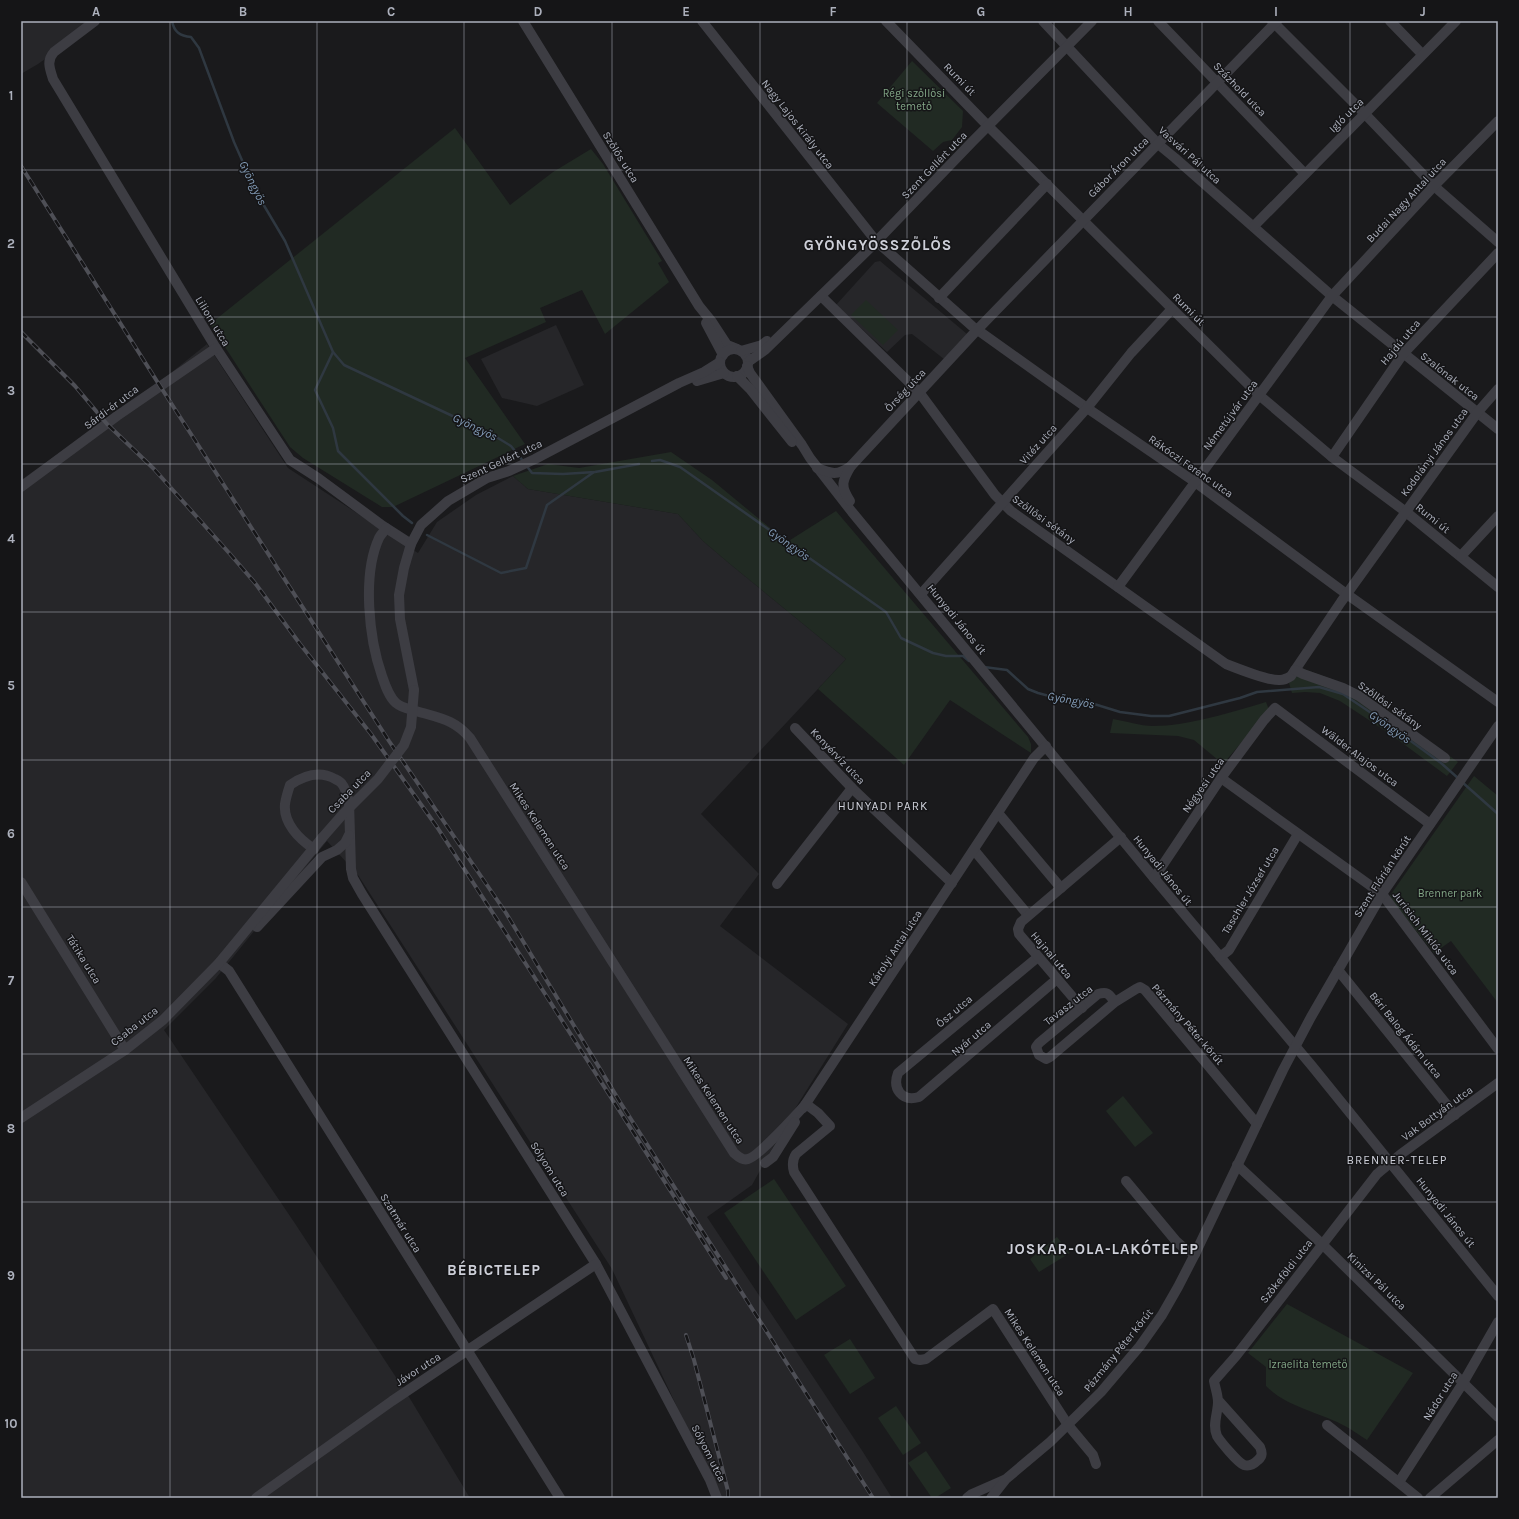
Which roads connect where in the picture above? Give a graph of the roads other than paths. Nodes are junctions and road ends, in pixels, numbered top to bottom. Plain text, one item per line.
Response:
1 (95, 21) edge
2 (523, 21) edge
3 (702, 21) edge
4 (886, 21) edge
5 (1043, 21) edge
6 (1092, 21) edge
7 (1158, 21) edge
8 (1390, 21) edge
9 (1456, 21) edge
10 (1275, 22) edge
11 (1067, 46) junction
12 (1422, 54) junction
13 (1217, 83) junction
14 (1364, 114) junction
15 (1498, 121) edge
16 (988, 126) junction
17 (1158, 144) junction
18 (1305, 174) junction
19 (1047, 184) junction
20 (1434, 186) junction
21 (1082, 220) junction
22 (1254, 226) junction
23 (876, 241) junction
24 (1498, 242) edge
25 (1498, 253) edge
26 (821, 296) junction
27 (1332, 296) junction
28 (939, 298) junction
29 (699, 306) junction
30 (1172, 309) junction
31 (792, 324) junction
32 (977, 330) junction
33 (216, 348) junction
34 (739, 350) junction
35 (1403, 354) junction
36 (721, 359) junction
37 (748, 364) junction
38 (724, 373) junction
39 (737, 376) junction
40 (1498, 389) edge
41 (663, 392) junction
42 (919, 392) junction
43 (1259, 395) junction
44 (1087, 408) junction
45 (1477, 413) junction
46 (1498, 428) edge
47 (1332, 457) junction
48 (810, 458) junction
49 (851, 466) junction
50 (817, 468) junction
51 (1195, 482) junction
52 (21, 487) edge
53 (1002, 503) junction
54 (852, 512) junction
55 (1406, 512) junction
56 (1498, 516) edge
57 (386, 528) junction
58 (411, 544) junction
59 (1461, 556) junction
60 (1118, 587) junction
61 (1498, 587) edge
62 (921, 594) junction
63 (1347, 594) junction
64 (1295, 670) junction
65 (1498, 702) edge
66 (1275, 708) joint
67 (1498, 726) edge
68 (795, 728) dead end
69 (407, 738) joint
70 (1046, 746) junction
71 (1445, 758) dead end
72 (1222, 778) junction
73 (852, 788) junction
74 (998, 813) junction
75 (1430, 824) junction
76 (350, 833) junction
77 (1298, 834) junction
78 (1120, 837) junction
79 (314, 849) junction
80 (974, 850) junction
81 (329, 854) junction
82 (351, 861) junction
83 (1154, 878) junction
84 (21, 882) edge
85 (952, 883) junction
86 (777, 884) dead end
87 (1061, 888) junction
88 (1382, 894) junction
89 (1028, 915) junction
90 (245, 932) junction
91 (1038, 957) junction
92 (1220, 957) junction
93 (219, 963) junction
94 (1338, 970) junction
95 (1057, 979) junction
96 (1115, 1002) junction
97 (1082, 1008) junction
98 (1036, 1047) joint
99 (1296, 1047) junction
100 (1498, 1049) edge
101 (126, 1050) junction
102 (1498, 1083) edge
103 (897, 1089) joint
104 (806, 1104) junction
105 (1455, 1115) junction
106 (21, 1118) edge
107 (1258, 1124) junction
108 (1391, 1162) junction
109 (765, 1163) dead end
110 (1237, 1165) junction
111 (1126, 1181) dead end
112 (1322, 1244) junction
113 (1195, 1254) junction
114 (596, 1264) junction
115 (1498, 1296) edge
116 (1498, 1322) edge
117 (467, 1351) junction
118 (1463, 1383) junction
119 (1218, 1400) junction
120 (1498, 1417) edge
121 (1068, 1425) junction
122 (1327, 1425) dead end
123 (1498, 1440) edge
124 (1096, 1464) dead end
125 (1006, 1479) junction
126 (1399, 1482) junction
127 (256, 1498) edge
128 (560, 1498) edge
129 (717, 1498) edge
130 (967, 1498) edge
131 (991, 1498) edge
132 (1418, 1498) edge
133 (1430, 1498) edge

1 - 33 street, Liliom utca
2 - 29 street, Szőlős utca
3 - 23 street, Nagy Lajos király utca
4 - 16 street, Rumi út
5 - 11 street, Vasvári Pál utca
6 - 11 street, Szent Gellért utca
7 - 13 street, Százhold utca
8 - 12 street
9 - 12 street, Igló utca
10 - 13 street, Gábor Áron utca
10 - 14 street
11 - 16 street, Szent Gellért utca
11 - 17 street, Vasvári Pál utca
12 - 14 street, Igló utca
13 - 17 street, Gábor Áron utca
13 - 18 street, Százhold utca
14 - 18 street, Igló utca
14 - 20 street
15 - 20 street, Budai Nagy Antal utca
16 - 19 street, Rumi út
16 - 23 street, Szent Gellért utca
17 - 21 street, Gábor Áron utca
17 - 22 street, Vasvári Pál utca
18 - 22 street, Igló utca
19 - 21 street, Rumi út
19 - 28 street
20 - 24 street
20 - 27 street, Budai Nagy Antal utca
21 - 30 street, Rumi út
21 - 32 street, Gábor Áron utca
22 - 27 street, Vasvári Pál utca
23 - 26 street, Szent Gellért utca
23 - 28 street, Rákóczi Ferenc utca
25 - 35 street, Hajdú utca
26 - 31 street, Szent Gellért utca
26 - 42 street, Szőllősi sétány
27 - 35 street, Szalónak utca
27 - 43 street, Németújvár utca
28 - 32 street, Rákóczi Ferenc utca
29 - 34 street, Szőlős utca
29 - 36 street, Szőlős utca
30 - 43 street, Rumi út
30 - 44 street, Vitéz utca
31 - 34 street, Szent Gellért utca
31 - 37 street, Szent Gellért utca
32 - 42 street, Őrség utca
32 - 44 street, Rákóczi Ferenc utca
33 - 52 street, Sárdi-ér utca
33 - 57 street, Liliom utca
34 - 36 street
34 - 37 street
35 - 45 street, Szalónak utca
35 - 47 street, Hajdú utca
36 - 38 street
36 - 41 street, Szent Gellért utca
37 - 39 street
37 - 48 street, Hunyadi János út
38 - 39 street
38 - 41 street, Szent Gellért utca
39 - 48 street, Hunyadi János út
40 - 45 street, Kodolányi János utca
41 - 58 street, Szent Gellért utca
42 - 49 street, Őrség utca
42 - 53 street, Szőllősi sétány
43 - 47 street, Rumi út
43 - 51 street, Németújvár utca
44 - 51 street, Rákóczi Ferenc utca
44 - 53 street, Vitéz utca
45 - 46 street, Szalónak utca
45 - 55 street, Kodolányi János utca
47 - 55 street, Rumi út
48 - 50 street, Hunyadi János út
49 - 50 street, Őrség utca
49 - 54 street, Őrség utca
50 - 54 street, Hunyadi János út
51 - 60 street, Németújvár utca
51 - 63 street, Rákóczi Ferenc utca
53 - 60 street, Szőllősi sétány
53 - 62 street, Vitéz utca
54 - 62 street, Hunyadi János út
55 - 59 street, Rumi út
55 - 63 street
56 - 59 street
57 - 58 street, Liliom utca
57 - 104 street, Mikes Kelemen utca
58 - 69 street, Szent Gellért utca, bridge
59 - 61 street, Rumi út
60 - 64 street, Szőllősi sétány
62 - 70 street, Hunyadi János út
63 - 64 street
63 - 65 street, Rákóczi Ferenc utca
64 - 71 street, Szőllősi sétány
66 - 72 street, Négyesi utca
66 - 75 street, Wälder Alajos utca
67 - 75 street, Szent Flórián körút
68 - 73 street, Kenyérvíz utca
69 - 79 street, Csaba utca, bridge
70 - 74 street, Károlyi Antal utca
70 - 78 street, Hunyadi János út
72 - 77 street, Jurisich Miklós utca
72 - 83 street, Négyesi utca
73 - 85 street, Kenyérvíz utca
73 - 86 street
74 - 80 street, Károlyi Antal utca
74 - 87 street
75 - 88 street, Szent Flórián körút
76 - 79 street, Sólyom utca
76 - 81 street, Csaba utca
76 - 82 street, Sólyom utca
77 - 88 street, Jurisich Miklós utca
77 - 92 street, Taschler József utca
78 - 83 street, Hunyadi János út
78 - 87 street, Hajnal utca
79 - 90 street, Csaba utca
80 - 85 street, Károlyi Antal utca
80 - 89 street
81 - 82 street
81 - 90 street, Csaba utca
82 - 114 street, Sólyom utca
83 - 92 street, Hunyadi János út
84 - 101 street, Tátika utca
85 - 104 street, Károlyi Antal utca
87 - 89 street, Hajnal utca
88 - 94 street, Szent Flórián körút
88 - 100 street, Jurisich Miklós utca
89 - 91 street, Hajnal utca
90 - 93 street, Csaba utca
91 - 95 street, Hajnal utca
91 - 103 street, Ősz utca
92 - 99 street, Hunyadi János út
93 - 101 street, Csaba utca
93 - 117 street, Szatmár utca
94 - 99 street, Szent Flórián körút
94 - 105 street, Béri Balog Ádám utca
95 - 97 street, Hajnal utca
95 - 103 street, Nyár utca
96 - 97 street, Tavasz utca
96 - 98 street, Pázmány Péter körút
96 - 107 street, Pázmány Péter körút
97 - 98 street, Tavasz utca
99 - 107 street, Pázmány Péter körút
99 - 108 street, Hunyadi János út
101 - 106 street, Csaba utca
102 - 105 street, Vak Bottyán utca
104 - 109 street, Károlyi Antal utca
104 - 121 street, Mikes Kelemen utca
105 - 108 street, Vak Bottyán utca
107 - 110 street, Pázmány Péter körút
108 - 112 street, Szőkeföldi utca
108 - 115 street, Hunyadi János út
110 - 112 street, Kinizsi Pál utca
110 - 113 street, Pázmány Péter körút
111 - 113 street
112 - 118 street, Kinizsi Pál utca
112 - 119 street, Szőkeföldi utca
113 - 121 street, Pázmány Péter körút
114 - 117 street, Jávor utca
114 - 129 street, Sólyom utca
116 - 118 street, Nádor utca
117 - 127 street, Jávor utca
117 - 128 street, Szatmár utca
118 - 120 street, Kinizsi Pál utca
118 - 126 street, Nádor utca
119 - 119 street, Szőkeföldi utca
121 - 124 street
121 - 125 street, Pázmány Péter körút
122 - 126 street
123 - 133 street
125 - 130 street, Pázmány Péter körút
125 - 131 street, Pázmány Péter körút
126 - 132 street

